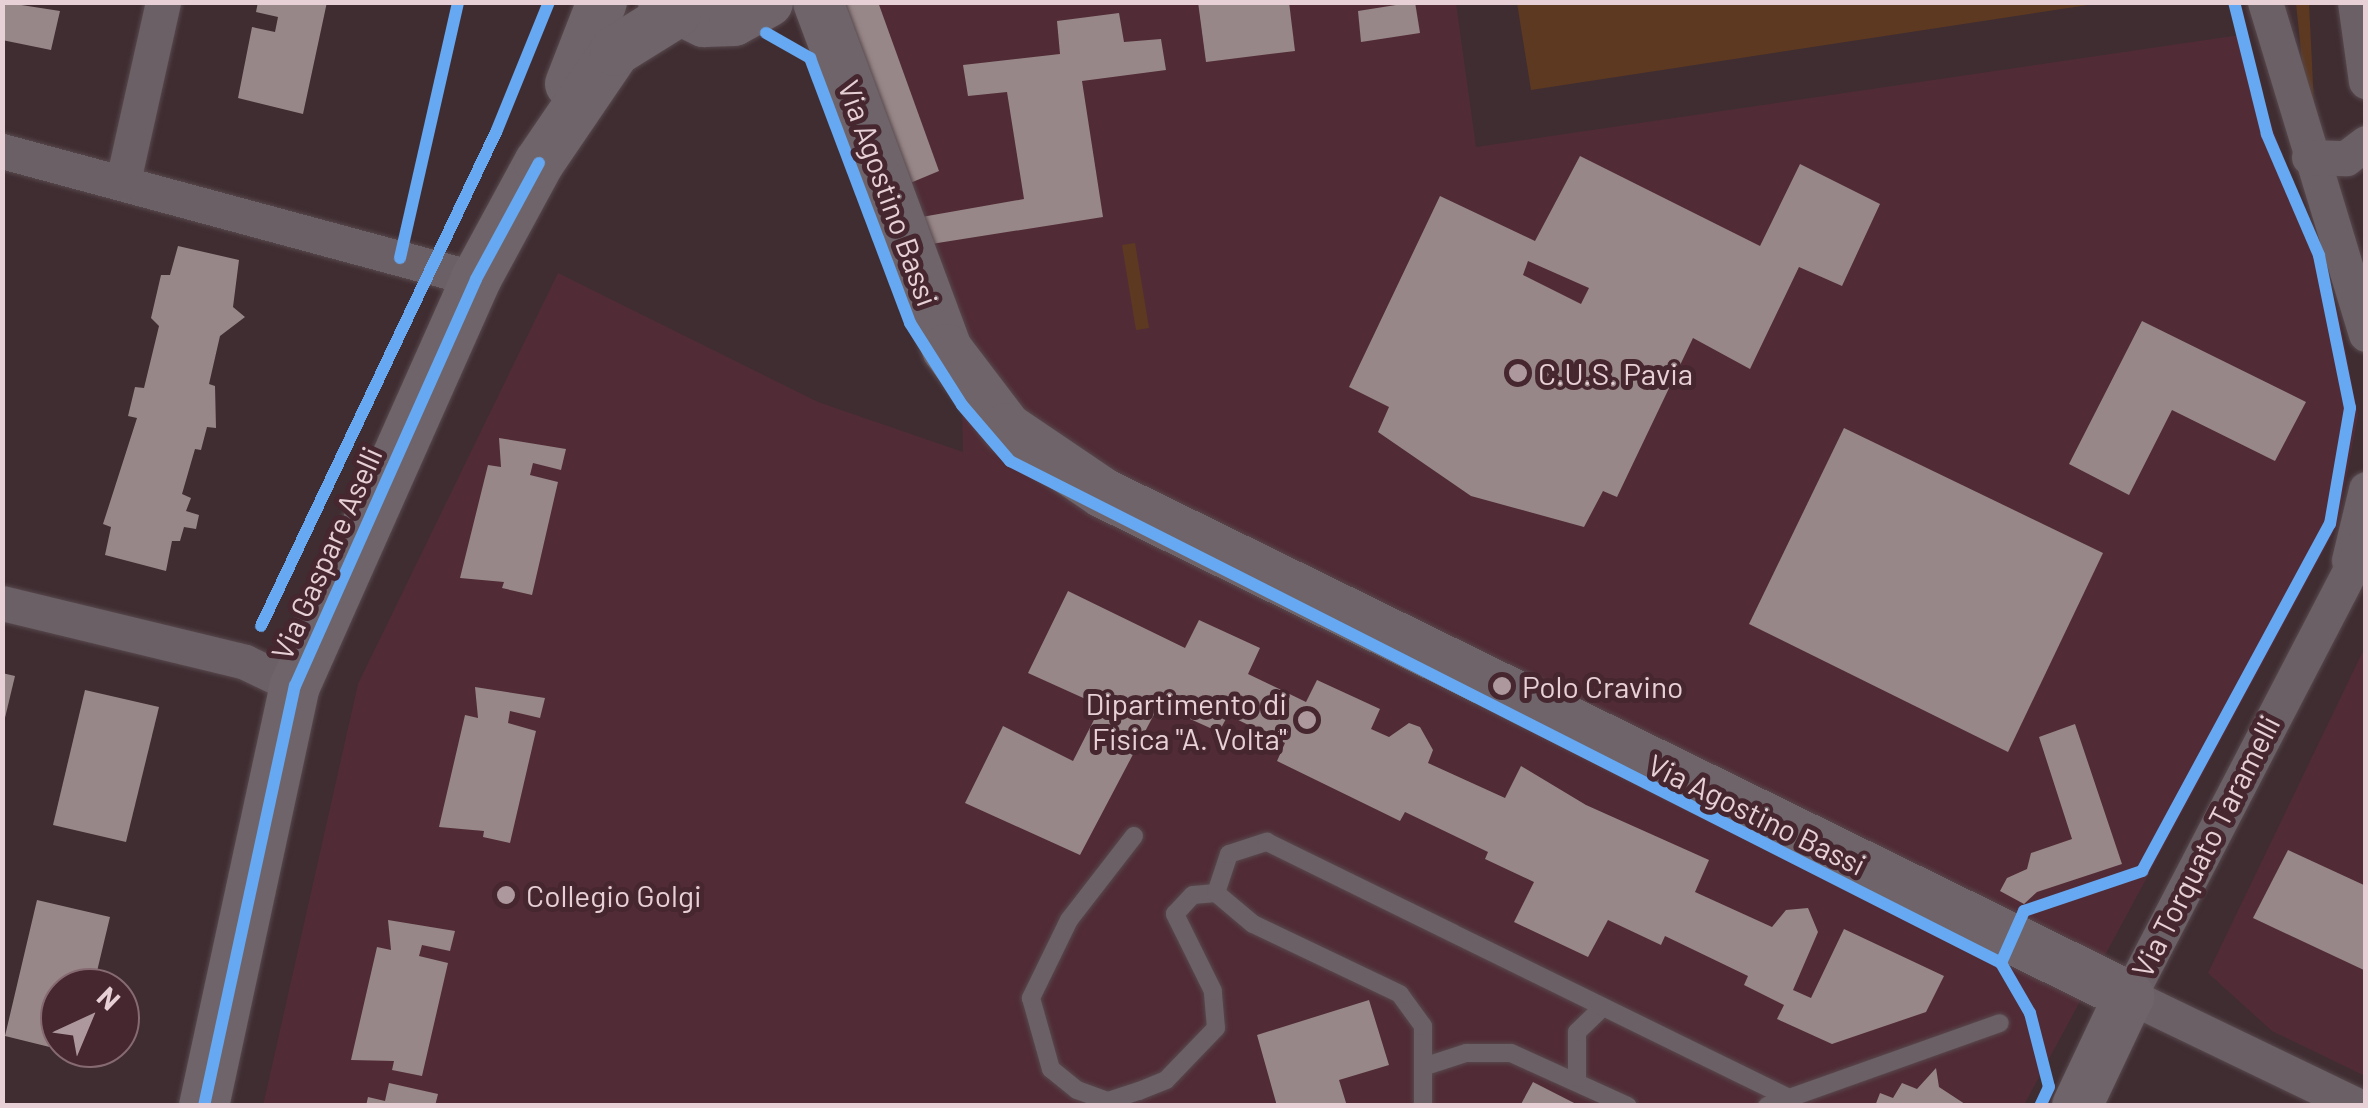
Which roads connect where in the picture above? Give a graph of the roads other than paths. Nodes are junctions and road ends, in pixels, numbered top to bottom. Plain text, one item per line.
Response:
1 (163, 2) edge
2 (602, 2) edge
3 (818, 2) edge
4 (2265, 2) edge
5 (2355, 2) edge
6 (764, 6) edge
7 (669, 8) edge
8 (846, 74) junction
9 (2366, 81) edge
10 (2366, 143) edge
11 (2, 151) edge
12 (2308, 157) junction
13 (539, 163) junction
14 (123, 182) junction
15 (476, 279) junction
16 (2366, 334) edge
17 (2366, 489) edge
18 (2366, 540) edge
19 (2340, 590) junction
20 (2, 603) edge
21 (295, 686) junction
22 (1134, 836) dead end
23 (1216, 893) junction
24 (2128, 996) junction
25 (1603, 1007) junction
26 (2000, 1023) dead end
27 (1426, 1066) junction
28 (1577, 1078) junction
29 (1789, 1098) junction
30 (1104, 1103) edge
31 (204, 1106) edge
32 (1423, 1106) edge
33 (1628, 1106) edge
34 (1767, 1106) edge
35 (2077, 1106) edge
36 (2358, 1106) edge

1 - 14 street
2 - 13 main road, Via Gaspare Aselli
3 - 8 main road, Via Agostino Bassi
4 - 12 street
5 - 9 street
6 - 7 main road
6 - 8 main road
7 - 13 main road, Via Gaspare Aselli
8 - 24 main road, Via Agostino Bassi
10 - 12 street
11 - 14 street
12 - 16 street
13 - 15 main road, Via Gaspare Aselli
14 - 15 street
15 - 21 main road, Via Gaspare Aselli
17 - 19 street, Via Torquato Taramelli
18 - 19 street, Via Torquato Taramelli
19 - 24 street, Via Torquato Taramelli
20 - 21 street
21 - 31 main road, Via Gaspare Aselli
22 - 30 lane
23 - 25 lane
23 - 27 lane
23 - 30 lane
24 - 35 main road, Via Torquato Taramelli
24 - 36 street
25 - 28 lane
25 - 29 lane
26 - 29 lane
27 - 28 lane
27 - 32 lane
28 - 33 lane
29 - 34 lane

